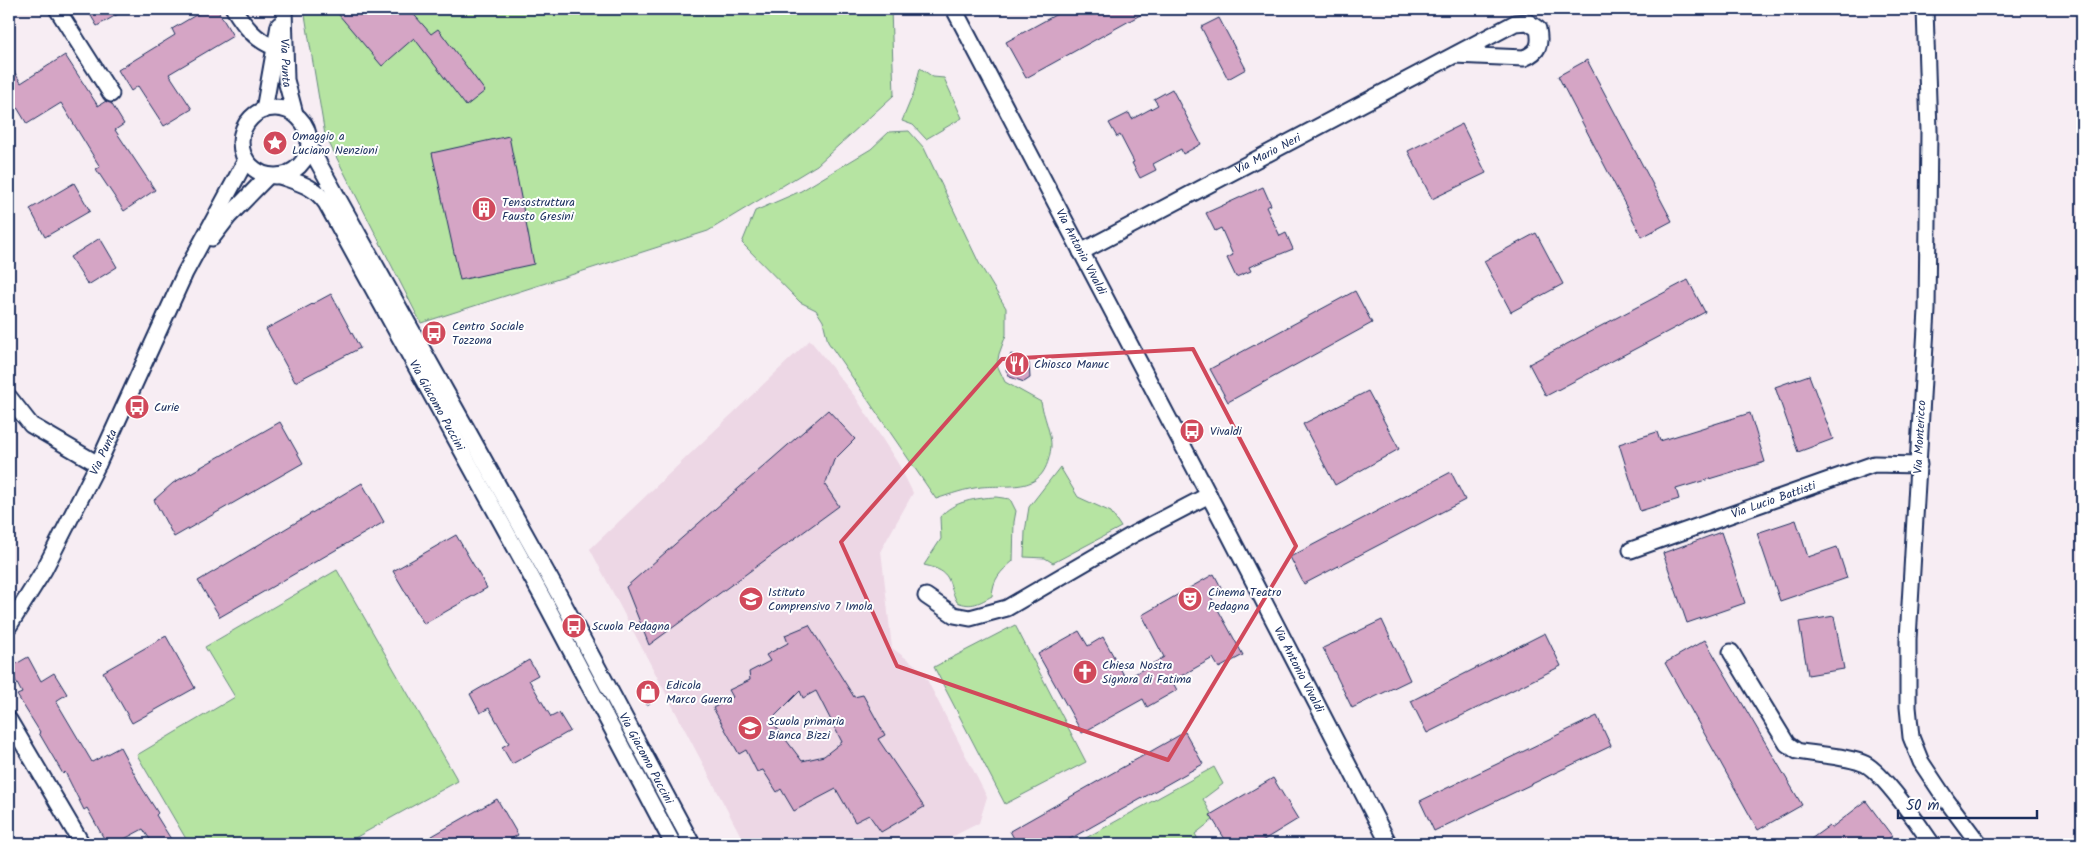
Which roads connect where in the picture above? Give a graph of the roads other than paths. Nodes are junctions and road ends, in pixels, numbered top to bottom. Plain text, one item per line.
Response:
1 (57, 9) edge
2 (234, 9) edge
3 (284, 9) edge
4 (954, 9) edge
5 (1925, 9) edge
6 (274, 47) junction
7 (1454, 55) junction
8 (111, 94) dead end
9 (264, 110) junction
10 (295, 114) junction
11 (309, 146) junction
12 (246, 160) junction
13 (274, 176) junction
14 (360, 250) junction
15 (1081, 252) junction
16 (185, 273) junction
17 (9, 397) edge
18 (98, 464) junction
19 (1919, 465) junction
20 (1209, 495) junction
21 (1631, 550) dead end
22 (526, 552) junction
23 (558, 592) junction
24 (926, 596) dead end
25 (544, 600) junction
26 (9, 626) edge
27 (1731, 652) dead end
28 (9, 720) edge
29 (82, 844) edge
30 (673, 844) edge
31 (692, 844) edge
32 (1389, 844) edge
33 (1932, 844) edge
34 (1979, 844) edge

1 - 8 street
2 - 6 street, Via Punta
3 - 6 street, Via Punta
3 - 10 street, Via Punta
4 - 15 street, Via Antonio Vivaldi
5 - 19 street, Via Montericco
6 - 9 street, Via Punta
7 - 7 street, Via Mario Neri
7 - 15 street, Via Mario Neri
9 - 10 street
9 - 12 street
10 - 11 street, Via Giacomo Puccini
11 - 13 street
11 - 14 street, Via Giacomo Puccini
12 - 13 street, Via Giacomo Puccini
12 - 16 street, Via Punta
13 - 14 street, Via Giacomo Puccini
13 - 16 street, Via Punta
14 - 22 street, Via Giacomo Puccini
15 - 20 street, Via Antonio Vivaldi
16 - 18 street, Via Punta
17 - 18 street
18 - 26 street, Via Punta
19 - 21 street, Via Lucio Battisti
19 - 34 street, Via Montericco
20 - 24 street
20 - 32 street, Via Antonio Vivaldi
22 - 23 street, Via Giacomo Puccini
22 - 25 street, Via Giacomo Puccini
23 - 25 street
23 - 31 street, Via Giacomo Puccini
25 - 30 street, Via Giacomo Puccini
27 - 33 street
28 - 29 street

